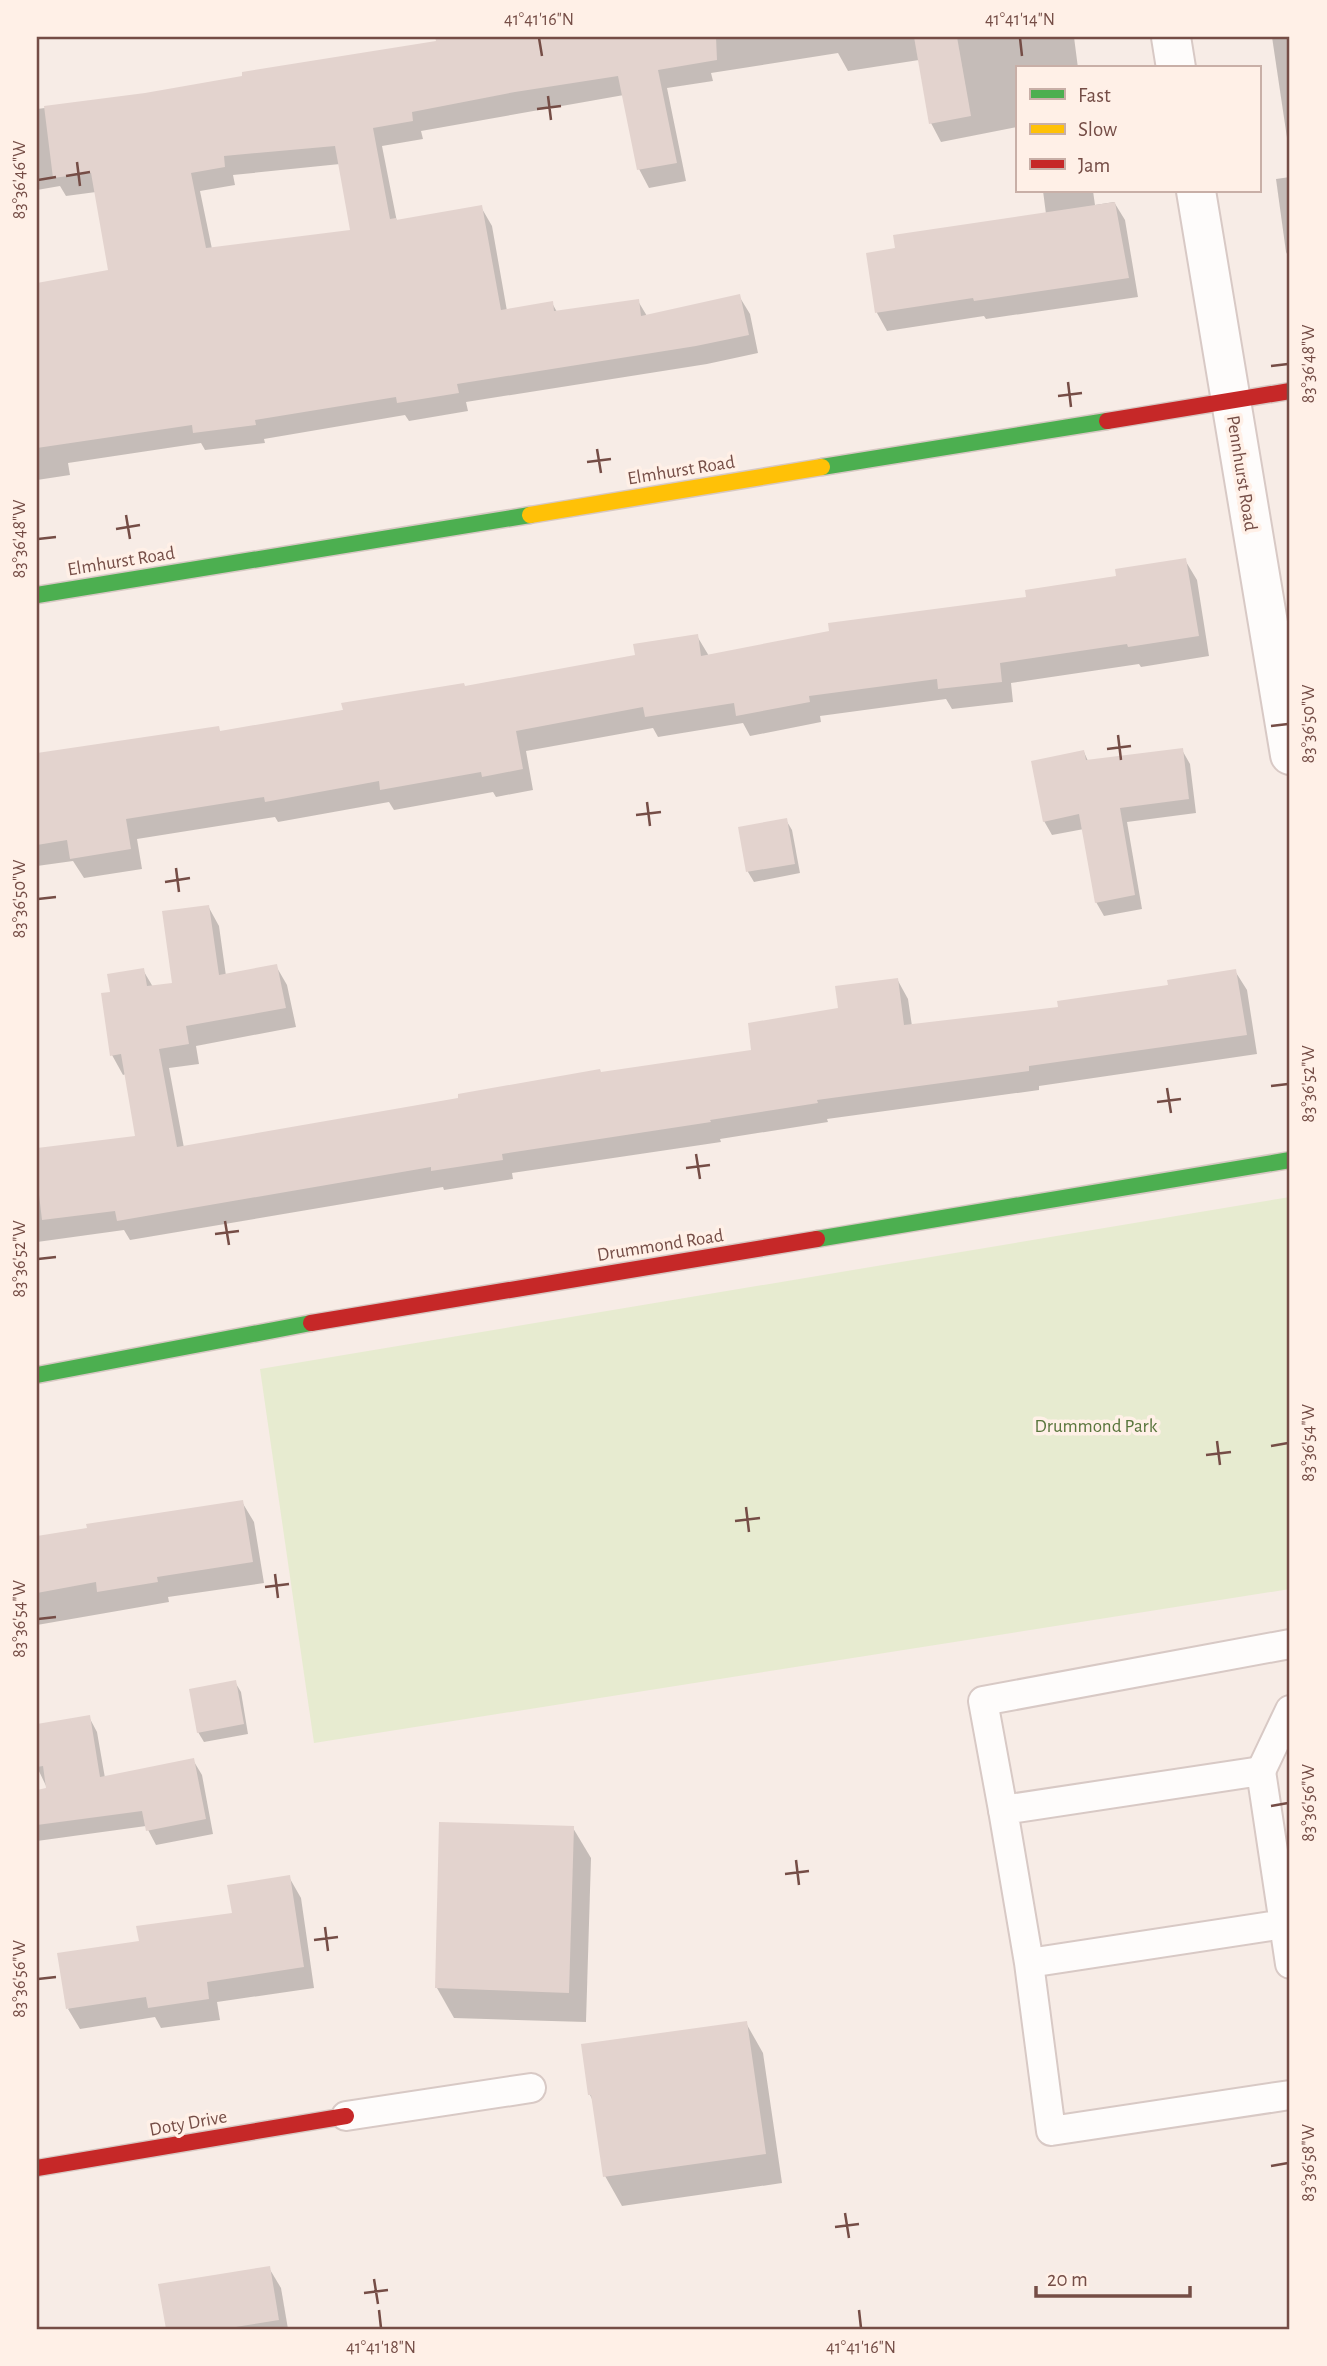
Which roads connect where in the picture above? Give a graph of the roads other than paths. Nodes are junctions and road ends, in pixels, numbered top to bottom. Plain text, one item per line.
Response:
1 (1171, 37) edge
2 (1176, 66) edge
3 (1196, 192) edge
4 (1290, 390) edge
5 (1231, 400) junction
6 (37, 595) edge
7 (1290, 755) edge
8 (1290, 1160) edge
9 (37, 1375) edge
10 (1290, 1644) edge
11 (1290, 1710) edge
12 (1261, 1771) junction
13 (1003, 1810) junction
14 (1284, 1924) junction
15 (1029, 1963) junction
16 (1290, 1964) edge
17 (531, 2088) dead end
18 (1290, 2095) edge
19 (346, 2116) joint
20 (37, 2168) edge

1 - 2 street
3 - 5 street, Pennhurst Road
4 - 5 street, Elmhurst Road
5 - 6 street, Elmhurst Road
5 - 7 street, Pennhurst Road
8 - 9 street, Drummond Road
10 - 13 lane
11 - 12 lane
12 - 13 lane
12 - 14 lane
13 - 15 lane
14 - 15 lane
14 - 16 lane
15 - 18 lane
17 - 19 lane
19 - 20 street, Doty Drive

